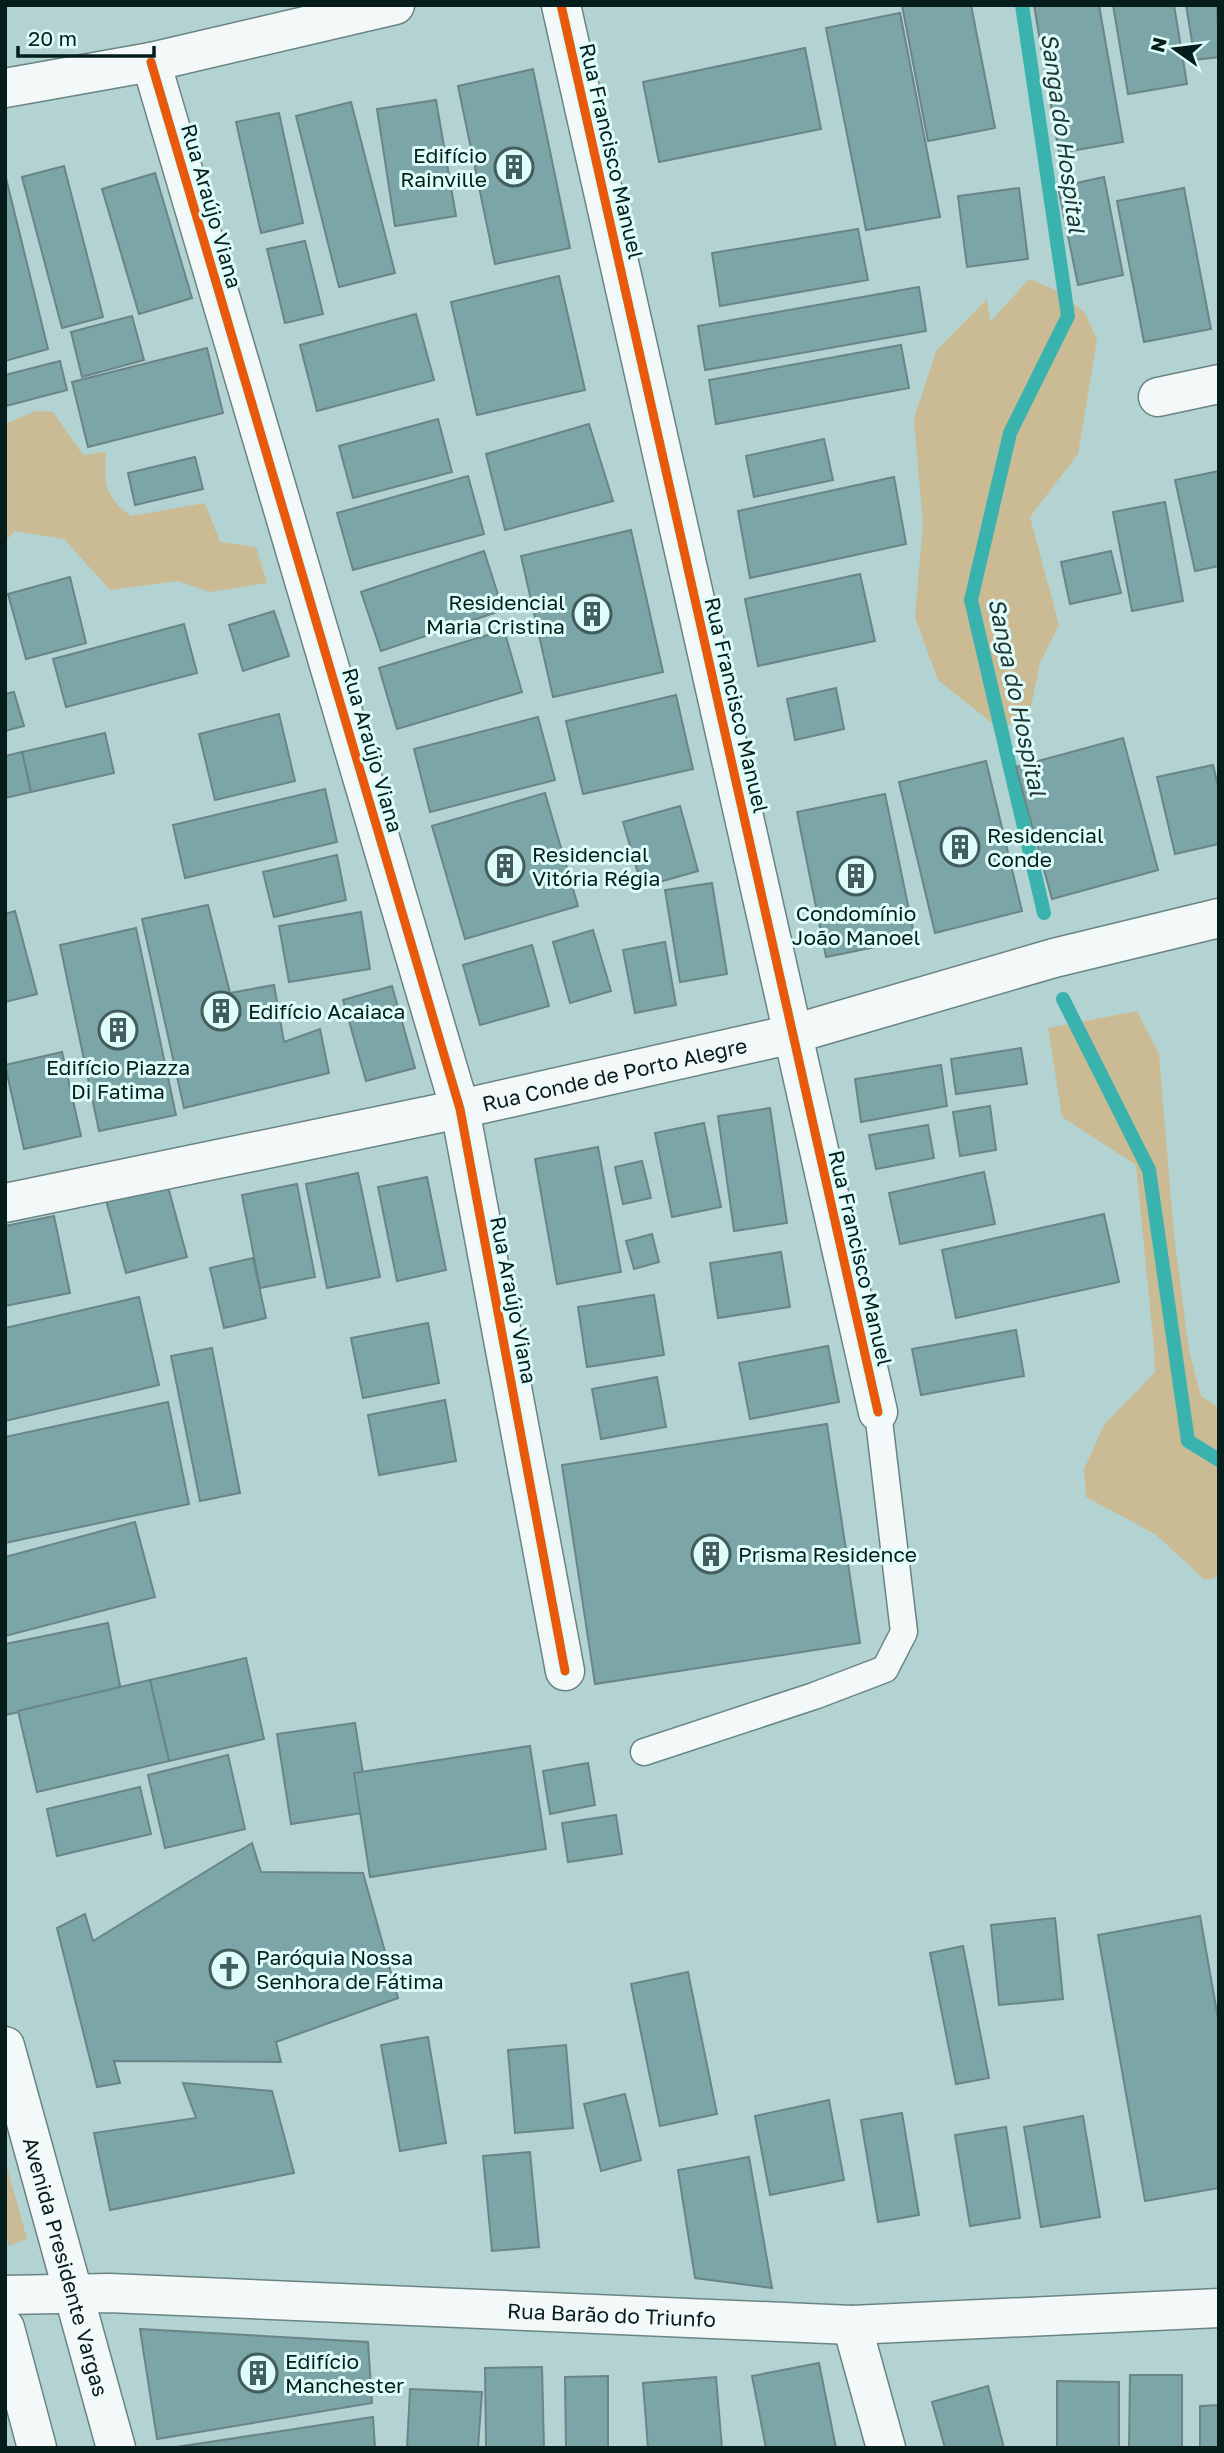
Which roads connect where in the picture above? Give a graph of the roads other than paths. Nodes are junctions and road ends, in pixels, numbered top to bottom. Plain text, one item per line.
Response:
1 (395, 5) edge
2 (561, 5) edge
3 (151, 62) junction
4 (5, 88) edge
5 (1219, 384) edge
6 (1158, 397) dead end
7 (1219, 918) edge
8 (793, 1034) junction
9 (460, 1109) junction
10 (5, 1203) edge
11 (878, 1412) joint
12 (565, 1671) dead end
13 (644, 1752) dead end
14 (5, 2046) edge
15 (75, 2292) junction
16 (5, 2295) edge
17 (1219, 2308) edge
18 (852, 2325) junction
19 (5, 2328) edge
20 (37, 2448) edge
21 (116, 2448) edge
22 (886, 2448) edge

1 - 3 street
2 - 8 street, Rua Francisco Manuel
3 - 4 street
3 - 9 street, Rua Araújo Viana
5 - 6 street
7 - 8 street, Rua Conde de Porto Alegre
8 - 9 street, Rua Conde de Porto Alegre
8 - 11 street, Rua Francisco Manuel
9 - 10 street, Rua Conde de Porto Alegre
9 - 12 street, Rua Araújo Viana
11 - 13 lane
14 - 15 street, Avenida Presidente Vargas
15 - 16 street, Rua Barão do Triunfo
15 - 18 street, Rua Barão do Triunfo
15 - 21 street, Avenida Presidente Vargas
17 - 18 street, Rua Barão do Triunfo
18 - 22 street
19 - 20 street

